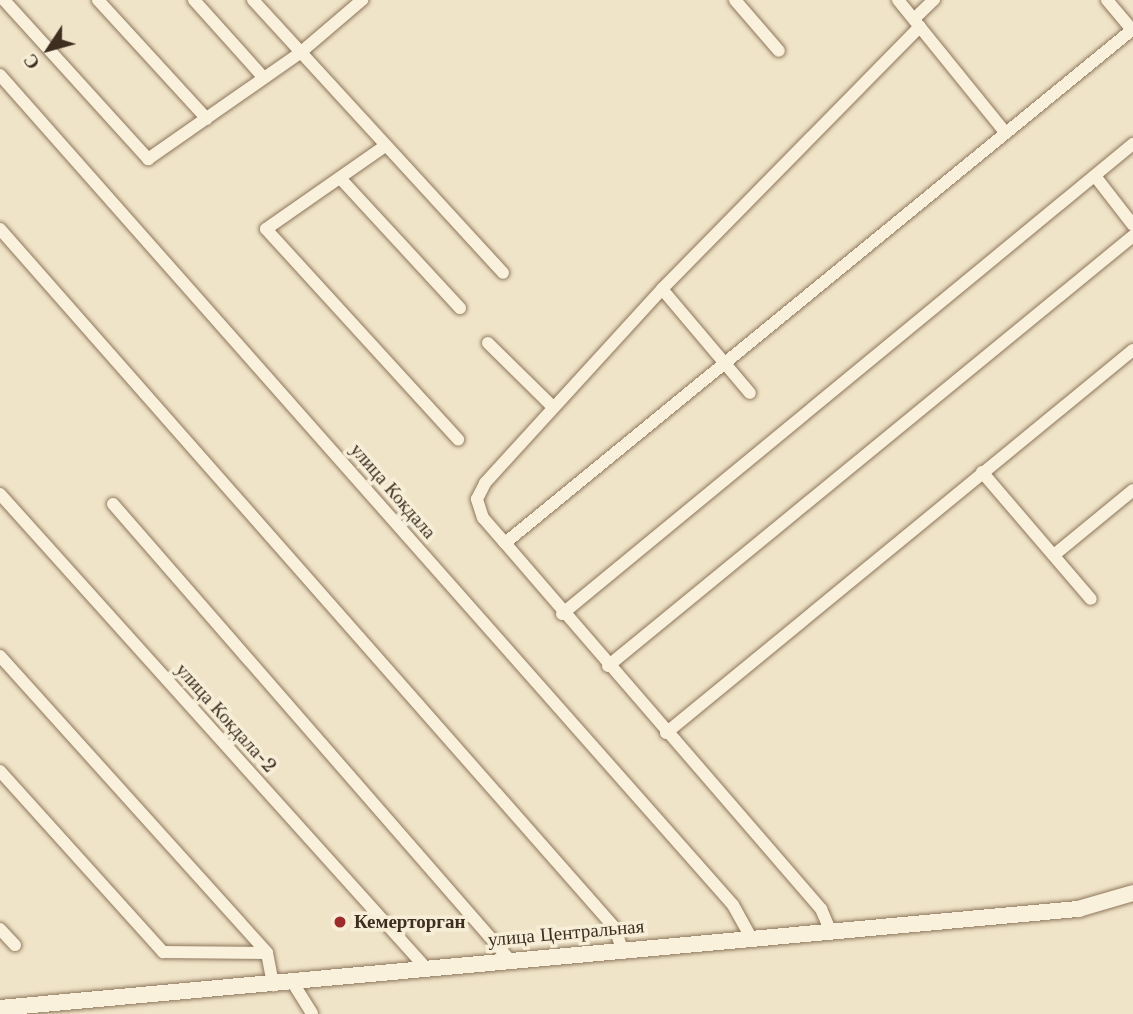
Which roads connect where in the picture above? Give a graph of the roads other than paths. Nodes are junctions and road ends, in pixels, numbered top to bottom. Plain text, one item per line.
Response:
1 (4, 0) edge
2 (98, 0) edge
3 (194, 0) edge
4 (253, 0) edge
5 (735, 0) edge
6 (898, 0) edge
7 (934, 0) edge
8 (1107, 0) edge
9 (360, 1) edge
10 (917, 23) junction
11 (1132, 29) edge
12 (779, 51) dead end
13 (300, 53) junction
14 (0, 75) edge
15 (263, 77) junction
16 (207, 119) junction
17 (1004, 132) junction
18 (1133, 144) edge
19 (385, 146) junction
20 (1095, 176) junction
21 (340, 178) junction
22 (1133, 225) edge
23 (0, 229) edge
24 (1133, 236) edge
25 (503, 273) dead end
26 (662, 289) junction
27 (460, 308) dead end
28 (488, 343) dead end
29 (1133, 350) edge
30 (724, 361) junction
31 (750, 393) dead end
32 (553, 407) junction
33 (458, 439) dead end
34 (982, 472) junction
35 (1133, 490) edge
36 (0, 494) edge
37 (113, 504) dead end
38 (505, 543) junction
39 (1054, 555) junction
40 (1091, 599) dead end
41 (562, 614) junction
42 (0, 656) edge
43 (608, 666) junction
44 (666, 733) junction
45 (0, 771) edge
46 (1133, 893) edge
47 (0, 929) edge
48 (830, 930) junction
49 (751, 937) junction
50 (15, 945) dead end
51 (622, 949) junction
52 (267, 953) junction
53 (509, 959) junction
54 (425, 967) junction
55 (293, 984) junction
56 (273, 985) junction
57 (0, 1008) edge
58 (312, 1014) edge

1 - 16 street
2 - 16 street
3 - 15 street
4 - 13 street
5 - 12 street
6 - 10 street
7 - 10 street
8 - 11 street
9 - 13 street
10 - 17 street
10 - 26 street
11 - 17 street
13 - 15 street
13 - 19 street
14 - 49 street, улица Кокдала
15 - 16 street
17 - 30 street
18 - 20 street
19 - 21 street
19 - 25 street
20 - 22 street
20 - 41 street
21 - 27 street
21 - 33 street
23 - 51 street
24 - 43 street
26 - 30 street
26 - 32 street
28 - 32 street
29 - 34 street
30 - 31 street
30 - 38 street
32 - 38 street
34 - 39 street
34 - 44 street
35 - 39 street
36 - 54 street, улица Кокдала-2
37 - 53 street
38 - 41 street
39 - 40 street
41 - 43 street
42 - 52 street
43 - 44 street
44 - 48 street
45 - 52 street
46 - 48 main road, улица Центральная
47 - 50 street
48 - 49 main road, улица Центральная
49 - 51 main road, улица Центральная
51 - 53 main road, улица Центральная
52 - 56 street
53 - 54 main road, улица Центральная
54 - 55 main road, улица Центральная
55 - 56 main road, улица Центральная
55 - 58 street
56 - 57 main road, улица Центральная

